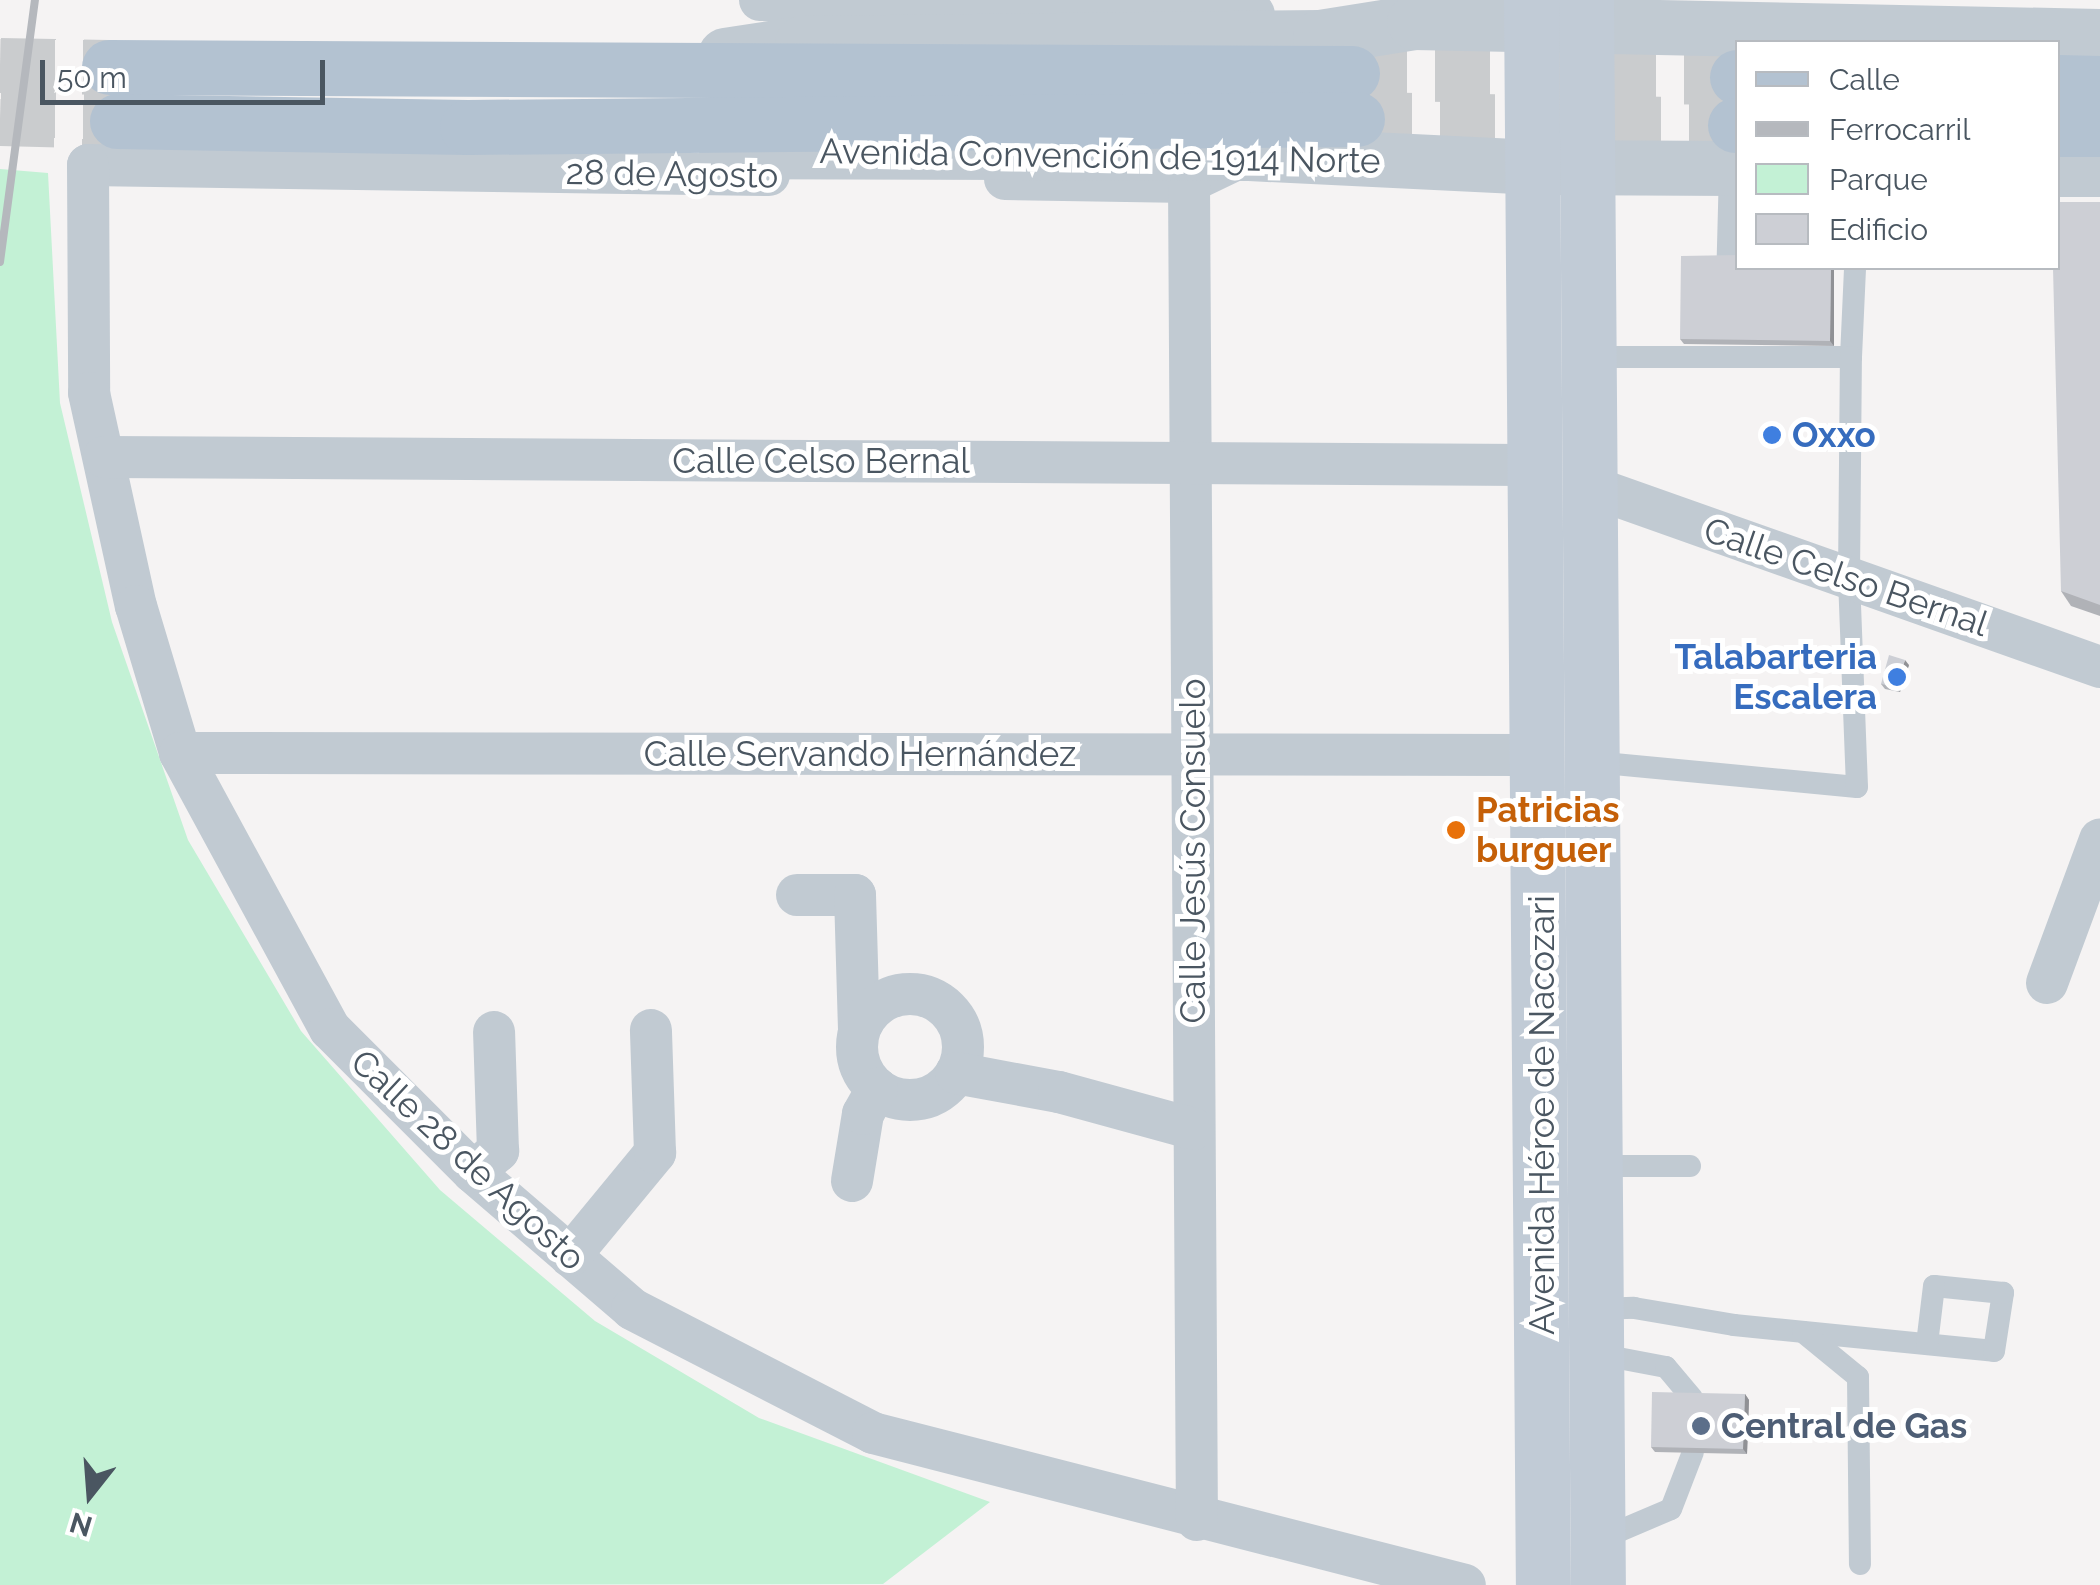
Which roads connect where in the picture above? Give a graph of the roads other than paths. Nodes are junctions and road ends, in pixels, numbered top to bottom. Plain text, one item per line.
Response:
1 (760, 0) edge
2 (882, 2) edge
3 (1201, 6) edge
4 (1531, 12) edge
5 (1586, 13) edge
6 (1414, 22) junction
7 (2100, 36) edge
8 (108, 67) tunnel mouth
9 (655, 74) junction
10 (2060, 82) edge
11 (2100, 83) edge
12 (1735, 124) edge
13 (467, 127) junction
14 (2060, 129) edge
15 (2100, 130) edge
16 (102, 143) junction
17 (1249, 153) junction
18 (1735, 162) edge
19 (1560, 167) junction
20 (2060, 170) edge
21 (2100, 170) edge
22 (1189, 182) junction
23 (1733, 238) edge
24 (1855, 270) edge
25 (1589, 357) junction
26 (1729, 357) junction
27 (1852, 357) junction
28 (104, 457) junction
29 (1190, 463) junction
30 (1538, 465) junction
31 (1592, 487) junction
32 (1849, 578) junction
33 (2100, 667) edge
34 (180, 753) junction
35 (1192, 754) junction
36 (1540, 755) junction
37 (1593, 762) junction
38 (2100, 840) edge
39 (797, 894) dead end
40 (2046, 983) dead end
41 (859, 1029) junction
42 (651, 1030) dead end
43 (494, 1032) dead end
44 (956, 1073) junction
45 (877, 1090) junction
46 (1177, 1125) junction
47 (1570, 1166) junction
48 (1690, 1166) dead end
49 (473, 1172) junction
50 (852, 1181) dead end
51 (570, 1256) junction
52 (1596, 1332) junction
53 (1802, 1332) junction
54 (1928, 1344) dead end
55 (1692, 1398) edge
56 (1694, 1452) edge
57 (1197, 1520) junction
58 (1598, 1562) edge
59 (1860, 1564) dead end
60 (1466, 1585) edge
61 (1543, 1585) edge

1 - 2 street, Avenida Convención de 1914 Norte
2 - 3 street, Avenida Convención de 1914 Norte
3 - 6 street, Avenida Convención de 1914 Norte
4 - 5 street, Avenida Convención de 1914 Norte
4 - 6 street, Avenida Convención de 1914 Norte
4 - 19 main road
5 - 7 street, Avenida Convención de 1914 Norte
5 - 19 main road
6 - 9 street, Avenida Convención de 1914 Norte
8 - 9 main road, Avenida Convención de 1914 Norte
9 - 13 main road, Avenida Convención de 1914 Norte
10 - 11 main road
12 - 19 street, Avenida Convención de 1914 Norte
13 - 16 main road, Avenida Convención de 1914 Norte
13 - 17 street, Avenida Convención de 1914 Norte
14 - 15 main road
16 - 22 street, 28 de Agosto
16 - 28 street, Calle 28 de Agosto
17 - 19 street, Avenida Convención de 1914 Norte
17 - 22 street, 28 de Agosto
18 - 23 lane
19 - 25 main road, Avenida Héroe de Nacozari
19 - 30 main road, Avenida Héroe de Nacozari
20 - 21 street
22 - 29 street, Calle Jesús Consuelo
23 - 26 lane
24 - 27 lane
25 - 26 lane
25 - 31 main road, Avenida Héroe de Nacozari
26 - 27 lane
27 - 32 lane
28 - 29 street, Calle Celso Bernal
28 - 34 street, Calle 28 de Agosto
29 - 30 street, Calle Celso Bernal
29 - 35 street, Calle Jesús Consuelo
30 - 36 main road, Avenida Héroe de Nacozari
31 - 32 street, Calle Celso Bernal
31 - 37 main road, Avenida Héroe de Nacozari
32 - 33 street, Calle Celso Bernal
32 - 37 lane
34 - 35 street, Calle Servando Hernández
34 - 49 street, Calle 28 de Agosto
35 - 36 street, Calle Servando Hernández
35 - 46 street, Calle Jesús Consuelo
36 - 47 main road, Avenida Héroe de Nacozari
37 - 47 main road, Avenida Héroe de Nacozari
38 - 40 street
39 - 41 street
41 - 44 street
41 - 45 street
42 - 51 street
43 - 49 street
44 - 45 street
44 - 46 street
45 - 50 street
46 - 57 street, Calle Jesús Consuelo
47 - 48 lane
47 - 52 main road, Avenida Héroe de Nacozari
47 - 61 main road, Avenida Héroe de Nacozari
49 - 51 street, Calle 28 de Agosto
51 - 57 street, Calle 28 de Agosto
52 - 53 lane
52 - 55 lane
52 - 58 main road, Avenida Héroe de Nacozari
53 - 54 lane
53 - 59 lane
56 - 58 lane
57 - 60 street, Calle 28 de Agosto

